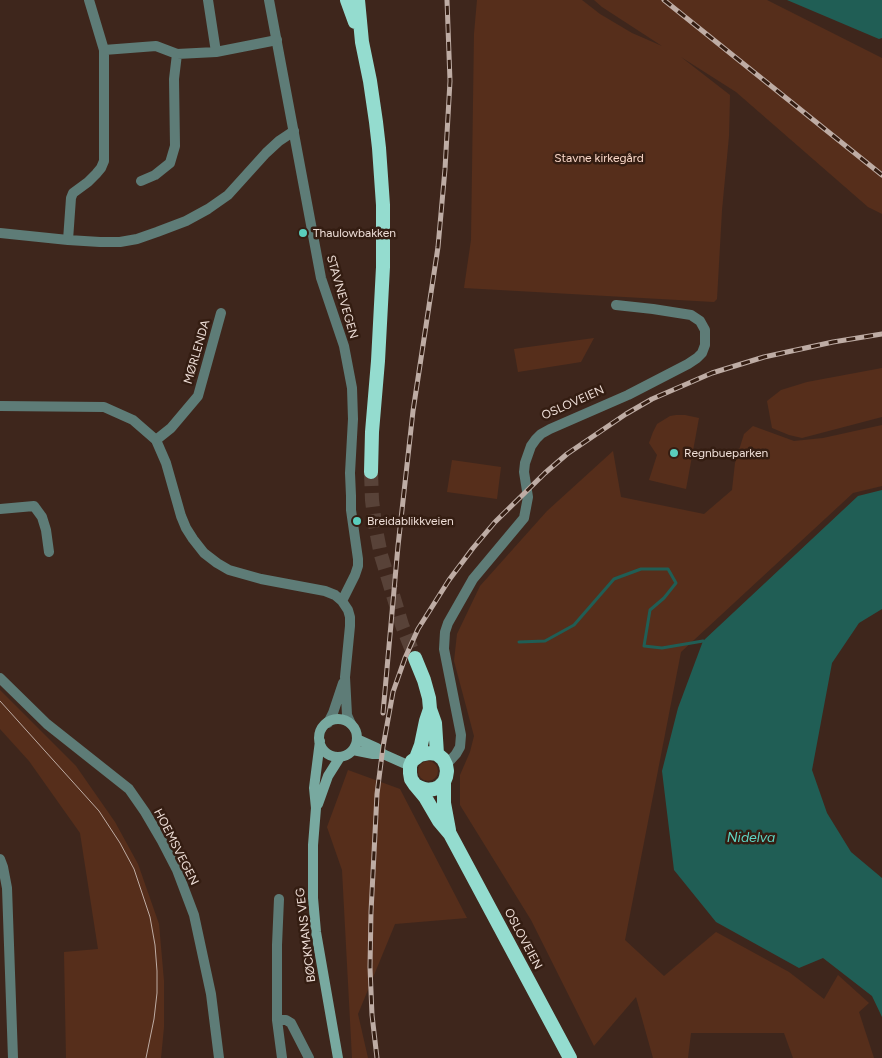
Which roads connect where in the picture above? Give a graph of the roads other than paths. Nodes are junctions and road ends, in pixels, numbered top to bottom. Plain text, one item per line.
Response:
1 (90, 0) edge
2 (208, 0) edge
3 (269, 0) edge
4 (347, 0) edge
5 (358, 0) edge
6 (277, 40) junction
7 (362, 42) junction
8 (104, 50) junction
9 (216, 52) junction
10 (177, 54) junction
11 (294, 131) junction
12 (141, 182) dead end
13 (0, 233) edge
14 (68, 240) junction
15 (616, 305) dead end
16 (221, 313) dead end
17 (0, 406) edge
18 (156, 440) junction
19 (371, 472) tunnel mouth
20 (0, 509) edge
21 (49, 552) dead end
22 (342, 601) junction
23 (415, 658) tunnel mouth
24 (345, 677) junction
25 (0, 678) edge
26 (430, 709) junction
27 (328, 722) junction
28 (351, 724) junction
29 (357, 739) junction
30 (320, 741) junction
31 (353, 750) junction
32 (383, 754) junction
33 (437, 754) junction
34 (340, 757) junction
35 (413, 762) junction
36 (446, 765) junction
37 (444, 782) junction
38 (415, 785) junction
39 (316, 808) junction
40 (450, 834) junction
41 (0, 859) edge
42 (279, 899) dead end
43 (278, 1020) junction
44 (13, 1058) edge
45 (219, 1058) edge
46 (282, 1058) edge
47 (309, 1058) edge
48 (338, 1058) edge
49 (570, 1058) edge

1 - 8 street
2 - 9 street
3 - 6 street, STAVNEVEGEN
4 - 7 highway
5 - 7 highway
6 - 9 street
6 - 11 street, STAVNEVEGEN
7 - 19 highway
8 - 10 street
8 - 14 street
9 - 10 street
10 - 12 street
11 - 14 street
11 - 22 street, STAVNEVEGEN
13 - 14 street
15 - 36 street, OSLOVEIEN
16 - 18 street, MØRLENDA
17 - 18 street
18 - 22 street
20 - 21 street
22 - 24 street
23 - 26 highway
24 - 27 street
24 - 28 street
25 - 45 street, HOEMSVEGEN
26 - 33 highway
26 - 35 highway
27 - 28 main road
27 - 30 main road
28 - 29 main road
29 - 31 main road
29 - 32 main road
30 - 34 main road
30 - 39 main road, BØCKMANS VEG
31 - 32 main road
31 - 34 main road
32 - 35 main road
33 - 35 highway
33 - 36 highway
34 - 39 main road, BØCKMANS VEG
35 - 38 highway
36 - 37 highway
37 - 38 highway
37 - 40 highway, OSLOVEIEN
38 - 40 highway, OSLOVEIEN
39 - 48 main road, BØCKMANS VEG
40 - 49 highway, OSLOVEIEN
41 - 44 street
42 - 43 street, BØCKMANS VEG
43 - 46 street, BØCKMANS VEG
43 - 47 street

